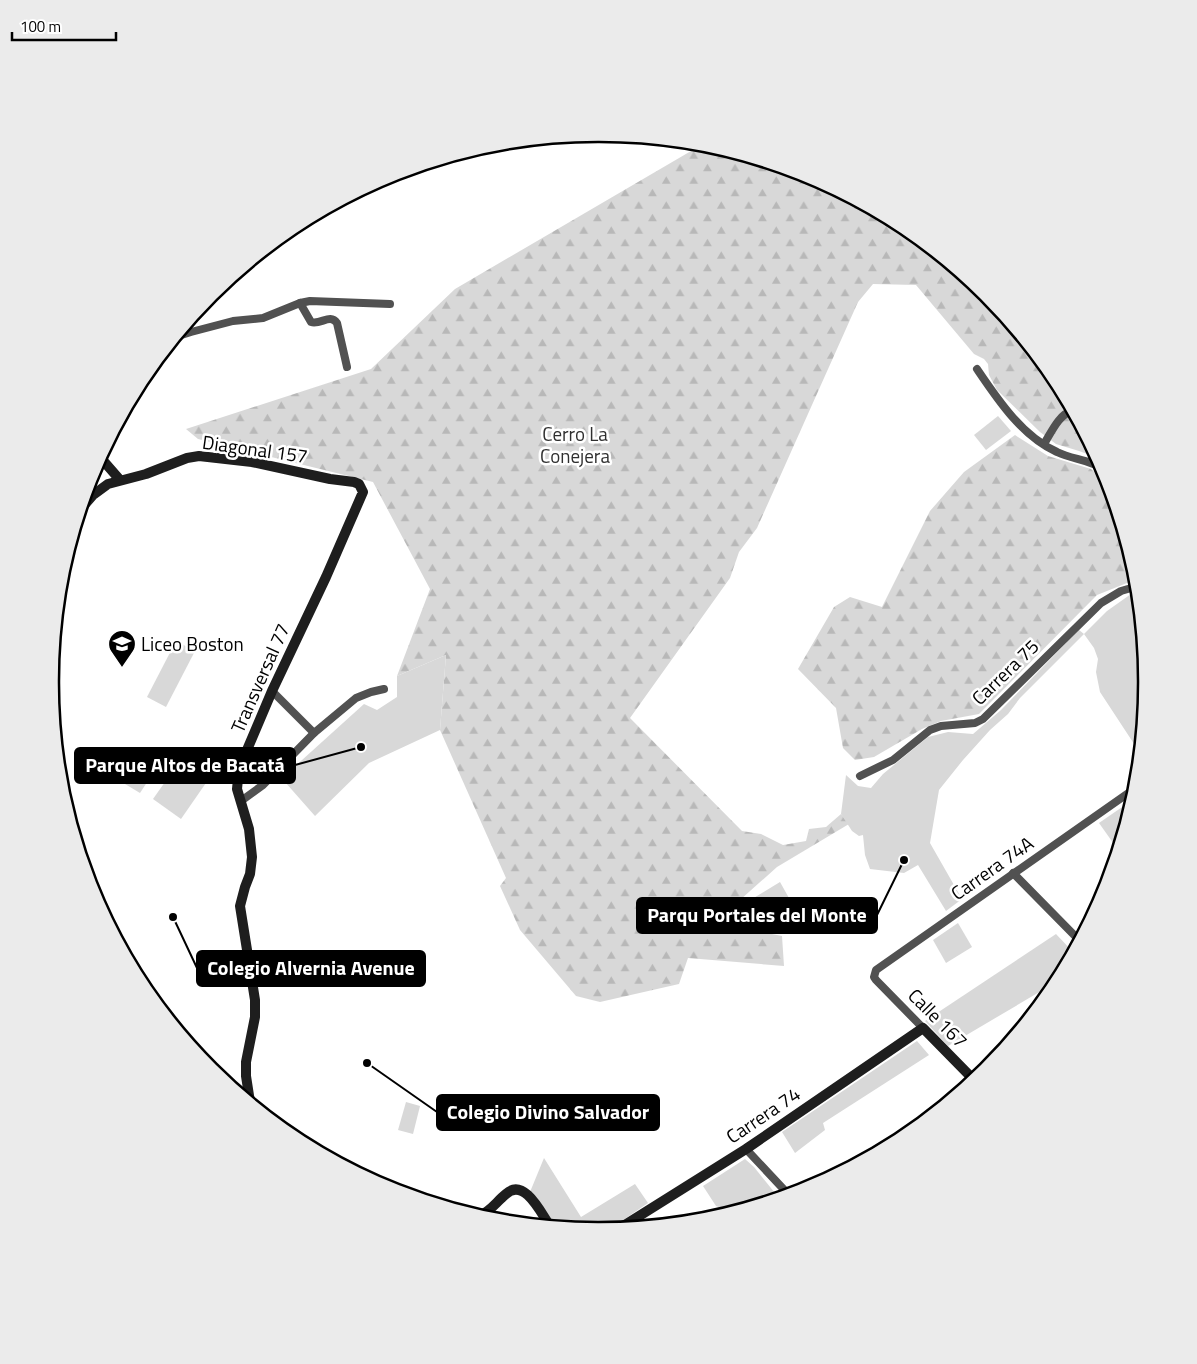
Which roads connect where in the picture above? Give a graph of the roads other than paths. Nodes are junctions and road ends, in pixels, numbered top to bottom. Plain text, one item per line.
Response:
1 (300, 303) junction
2 (390, 304) dead end
3 (187, 333) edge
4 (347, 367) dead end
5 (977, 369) dead end
6 (1066, 413) edge
7 (1044, 444) junction
8 (1091, 462) edge
9 (105, 463) edge
10 (120, 480) junction
11 (359, 484) joint
12 (91, 497) edge
13 (1130, 589) edge
14 (384, 689) dead end
15 (272, 691) junction
16 (314, 733) junction
17 (860, 776) dead end
18 (1126, 794) edge
19 (241, 801) junction
20 (1013, 873) junction
21 (1075, 936) edge
22 (876, 980) joint
23 (923, 1028) junction
24 (969, 1075) edge
25 (249, 1093) edge
26 (746, 1149) junction
27 (783, 1189) edge
28 (489, 1210) edge
29 (545, 1219) edge
30 (631, 1221) edge

1 - 2 street
1 - 3 street
1 - 4 street
5 - 7 street
6 - 7 street
7 - 8 street
9 - 10 street
10 - 11 street, Diagonal 157
10 - 12 street, Diagonal 157
11 - 15 street, Transversal 77
13 - 17 street, Carrera 75
14 - 16 street
15 - 16 street
15 - 19 street, Transversal 77
16 - 19 street
18 - 20 street, Carrera 74A
19 - 25 street, Transversal 77
20 - 21 street
20 - 22 street, Carrera 74A
22 - 23 street, Calle 167
23 - 24 street, Calle 167
23 - 26 street, Carrera 74
26 - 27 street
26 - 30 street, Carrera 74
28 - 29 street

